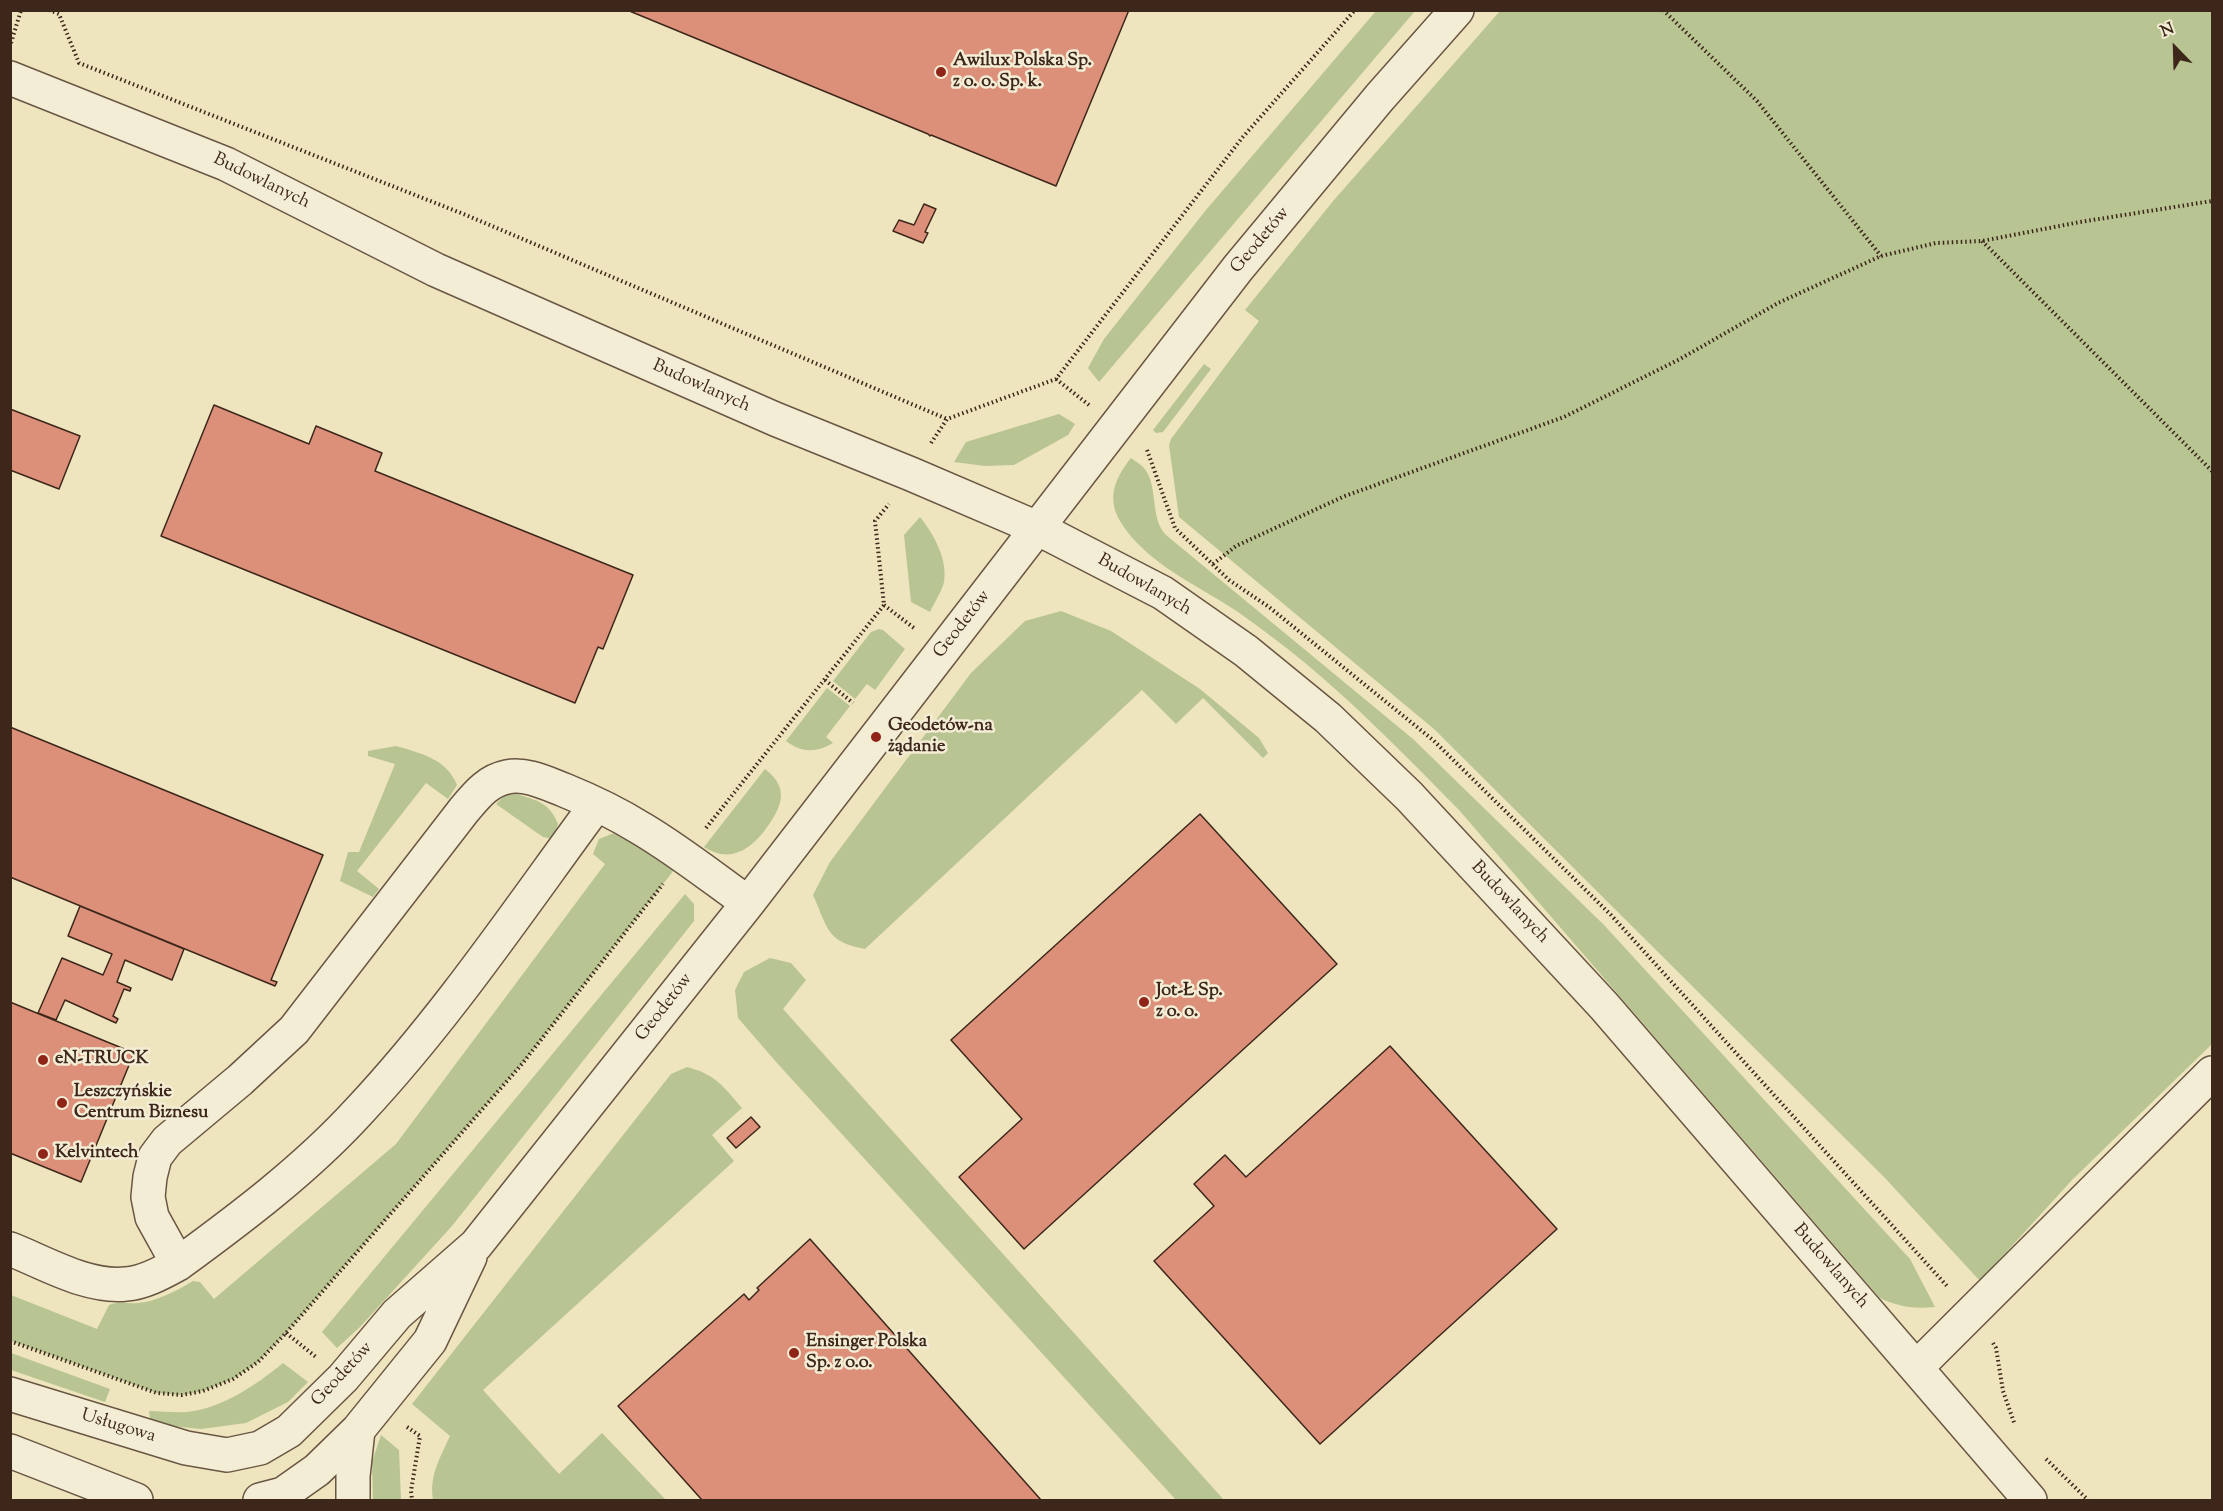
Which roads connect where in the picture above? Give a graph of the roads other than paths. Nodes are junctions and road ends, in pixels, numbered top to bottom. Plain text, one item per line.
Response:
1 (1457, 10) edge
2 (10, 78) edge
3 (1037, 528) junction
4 (596, 805) junction
5 (748, 903) junction
6 (2212, 1073) edge
7 (476, 1245) junction
8 (10, 1249) edge
9 (178, 1264) junction
10 (1917, 1367) junction
11 (10, 1394) edge
12 (358, 1430) junction
13 (289, 1431) junction
14 (10, 1451) edge
15 (227, 1455) junction
16 (280, 1499) edge
17 (136, 1500) edge
18 (353, 1500) edge
19 (2030, 1500) edge

1 - 3 street, Geodetów
2 - 3 street, Budowlanych
3 - 5 street, Geodetów
3 - 10 street, Budowlanych
4 - 5 street
4 - 9 street
4 - 9 street
5 - 7 street, Geodetów
6 - 10 street
7 - 12 street, Geodetów
7 - 13 street, Geodetów
8 - 9 street
10 - 19 street, Budowlanych
11 - 15 street, Usługowa
12 - 16 street, Geodetów
12 - 18 street
13 - 15 street, Usługowa
13 - 16 street
14 - 17 street
15 - 16 street, Usługowa

